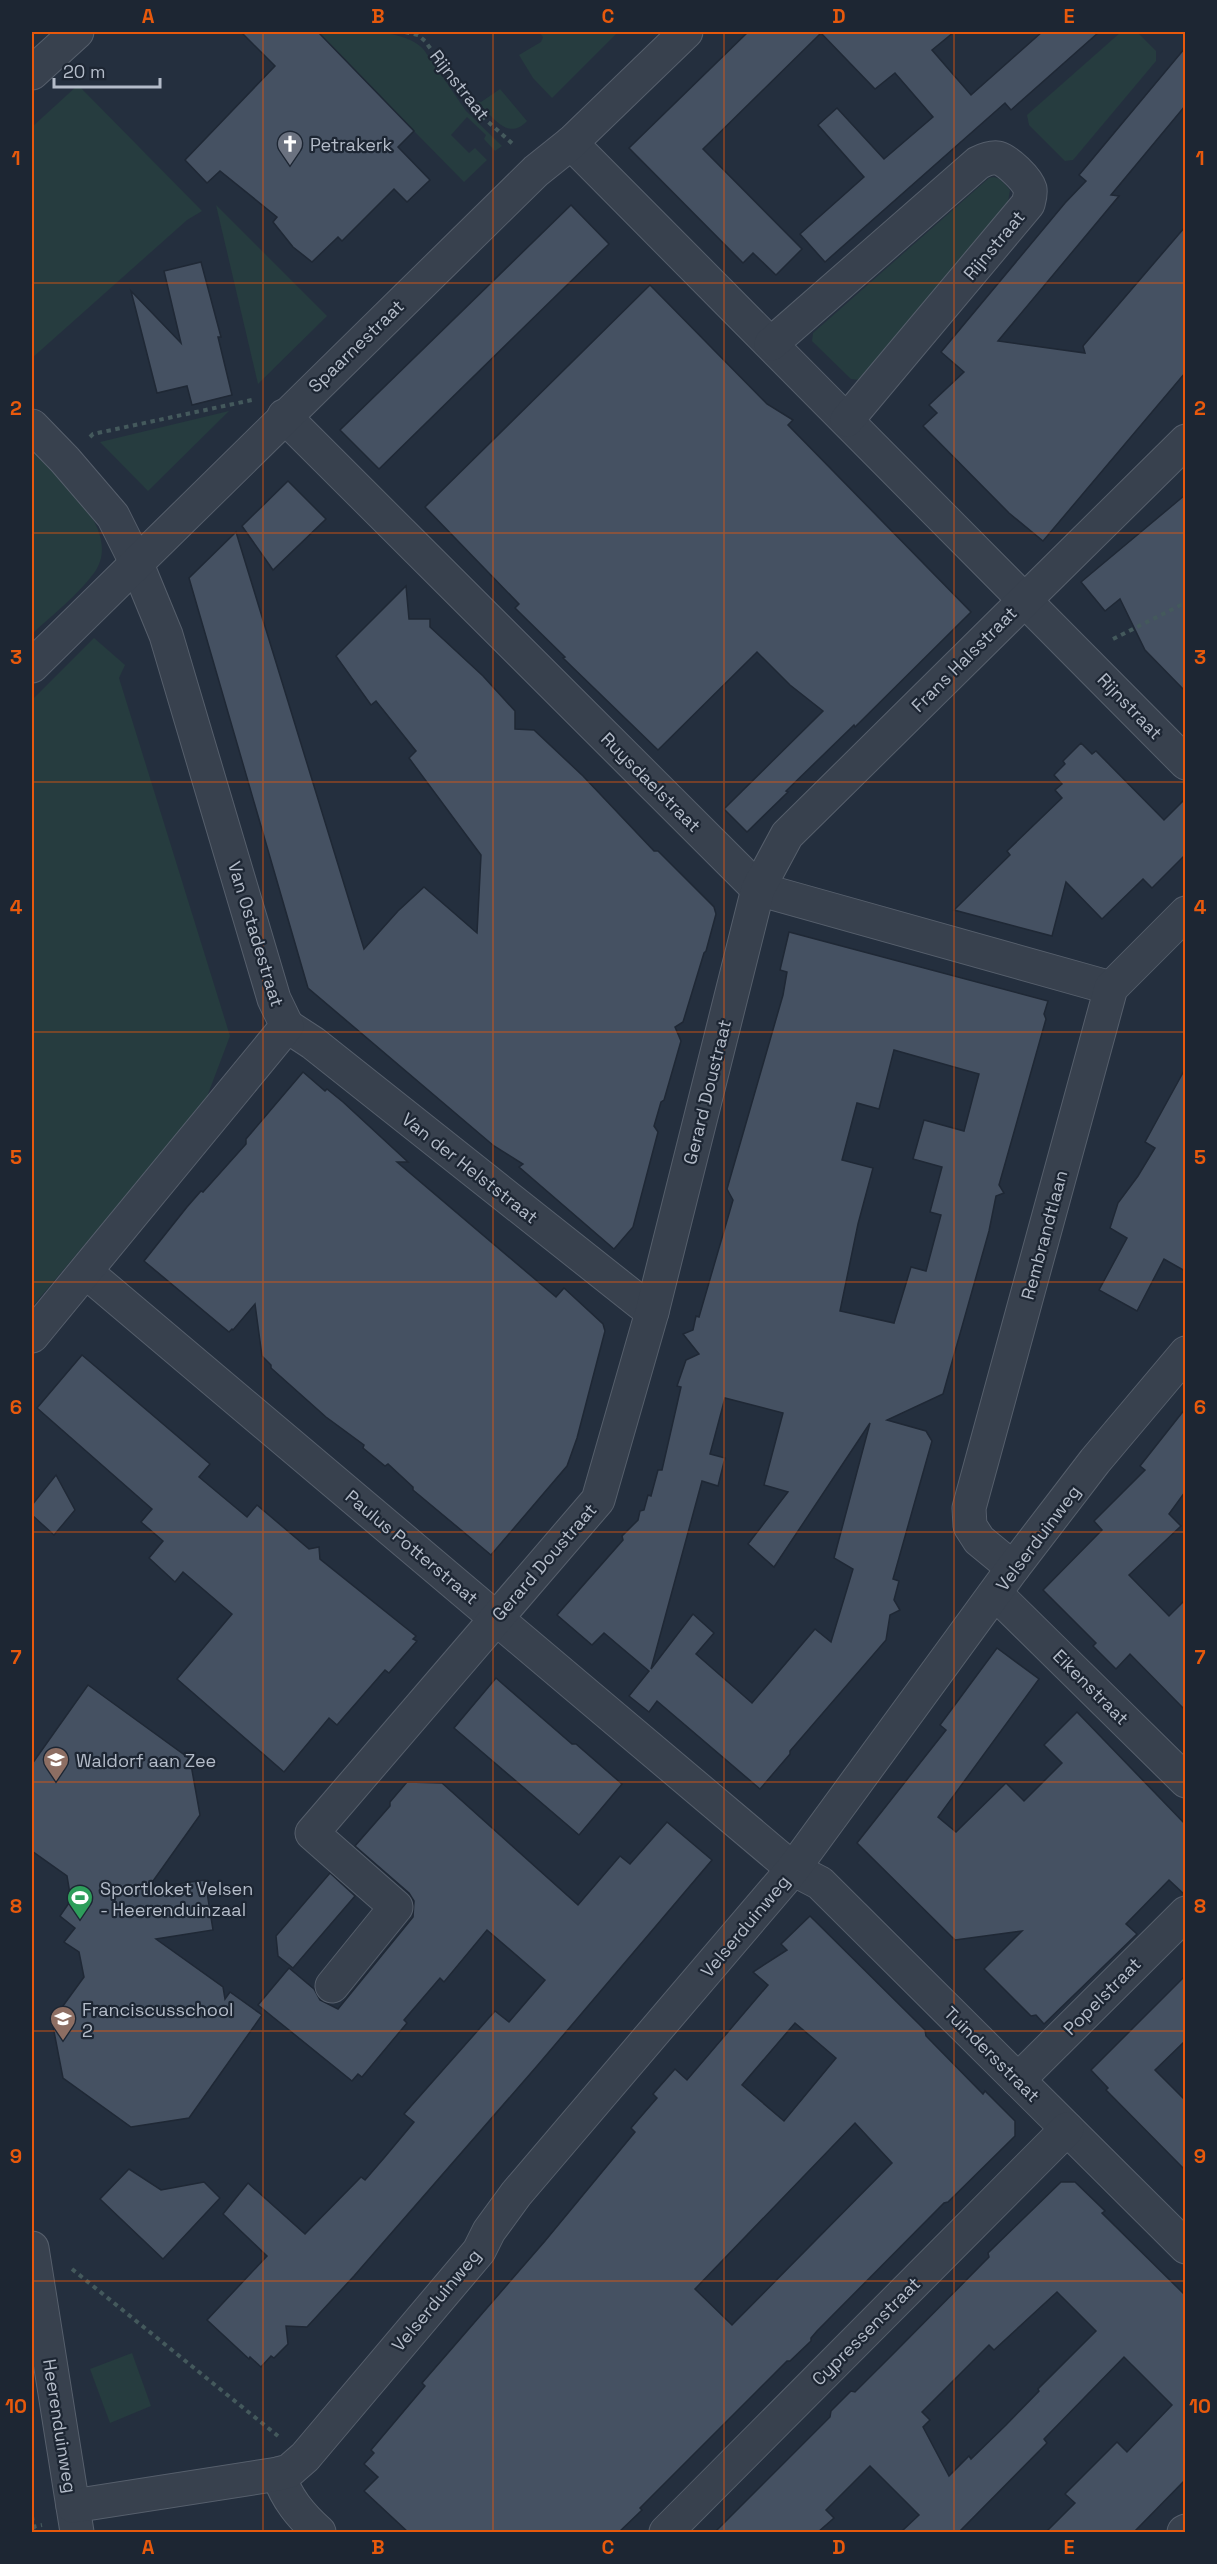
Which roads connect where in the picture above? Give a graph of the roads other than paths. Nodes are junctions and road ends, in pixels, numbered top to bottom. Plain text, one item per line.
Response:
1 (77, 32) edge
2 (686, 32) edge
3 (32, 73) edge
4 (571, 143) junction
5 (771, 344) junction
6 (284, 417) junction
7 (847, 420) junction
8 (32, 426) edge
9 (1185, 441) edge
10 (136, 562) junction
11 (1023, 600) junction
12 (32, 666) edge
13 (1185, 763) edge
14 (758, 889) junction
15 (1185, 913) edge
16 (1111, 988) junction
17 (287, 1026) junction
18 (86, 1272) junction
19 (652, 1312) junction
20 (32, 1336) edge
21 (1185, 1353) edge
22 (1005, 1581) junction
23 (496, 1618) junction
24 (1185, 1781) edge
25 (792, 1869) junction
26 (1185, 1913) edge
27 (332, 1986) dead end
28 (1018, 2080) junction
29 (1067, 2129) junction
30 (1185, 2247) edge
31 (32, 2248) edge
32 (292, 2466) junction
33 (75, 2519) edge
34 (319, 2532) edge
35 (666, 2532) edge

1 - 3 street
2 - 4 street, Spaarnestraat
4 - 5 street, Rijnstraat
4 - 6 street, Spaarnestraat
5 - 7 street, Rijnstraat
5 - 7 street, Rijnstraat
6 - 10 street, Spaarnestraat
6 - 14 street, Ruysdaelstraat
7 - 11 street, Rijnstraat
8 - 10 street, Van Ostadestraat
9 - 11 street, Frans Halsstraat
10 - 12 street, Spaarnestraat
10 - 17 street, Van Ostadestraat
11 - 13 street, Rijnstraat
11 - 14 street, Frans Halsstraat
14 - 16 street, Ruysdaelstraat
14 - 19 street, Gerard Doustraat
15 - 16 street, Rembrandtlaan
16 - 22 street, Rembrandtlaan
17 - 18 street, Van Ostadestraat
17 - 19 street, Van der Helststraat
18 - 20 street, Van Ostadestraat
18 - 23 street, Paulus Potterstraat
19 - 23 street, Gerard Doustraat
21 - 22 street, Velserduinweg
22 - 24 street, Eikenstraat
22 - 25 street, Velserduinweg
23 - 25 street, Paulus Potterstraat
23 - 27 street, Gerard Doustraat
25 - 28 street, Tuindersstraat
25 - 32 street, Velserduinweg
26 - 28 street, Popelstraat
28 - 29 street, Tuindersstraat
29 - 30 street, Tuindersstraat
29 - 35 street, Cypressenstraat
31 - 33 street, Heerenduinweg
32 - 33 street
32 - 34 street

